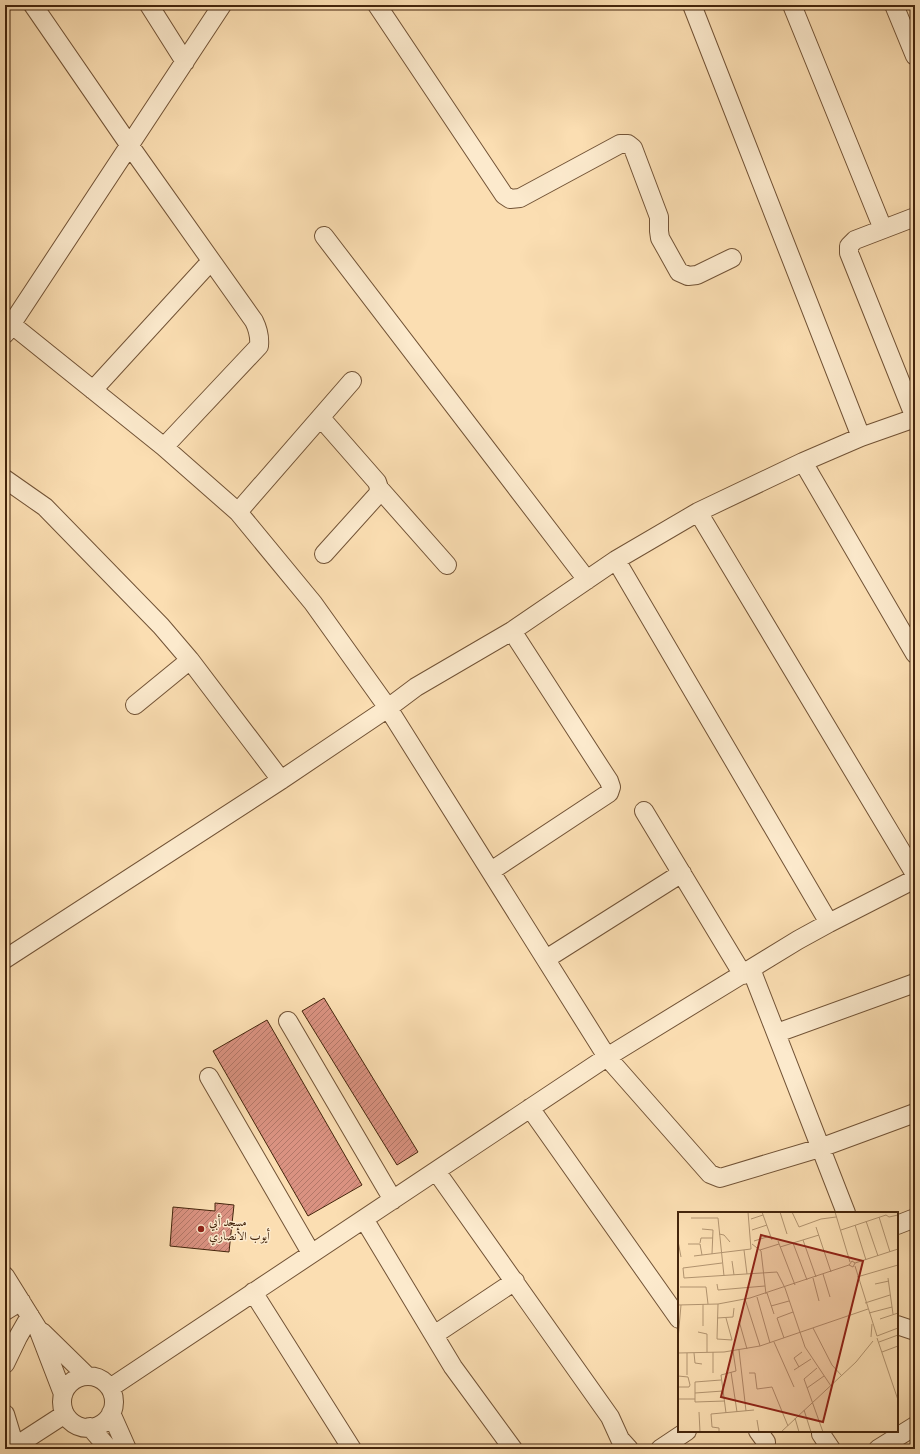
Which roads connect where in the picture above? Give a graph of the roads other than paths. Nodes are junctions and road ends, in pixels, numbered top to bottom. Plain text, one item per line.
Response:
1 (33, 5) edge
2 (149, 5) edge
3 (222, 5) edge
4 (377, 5) edge
5 (692, 5) edge
6 (792, 5) edge
7 (894, 5) edge
8 (914, 53) edge
9 (185, 62) junction
10 (130, 146) junction
11 (915, 217) edge
12 (882, 229) junction
13 (324, 236) dead end
14 (732, 258) dead end
15 (211, 261) junction
16 (8, 329) edge
17 (352, 381) dead end
18 (93, 390) junction
19 (321, 418) junction
20 (915, 418) edge
21 (861, 437) junction
22 (164, 447) junction
23 (803, 462) junction
24 (5, 479) edge
25 (380, 488) junction
26 (238, 512) junction
27 (698, 512) junction
28 (324, 554) dead end
29 (616, 560) junction
30 (447, 565) dead end
31 (587, 580) junction
32 (512, 631) junction
33 (915, 654) edge
34 (190, 660) junction
35 (135, 705) dead end
36 (388, 708) junction
37 (282, 780) junction
38 (644, 811) dead end
39 (491, 871) junction
40 (682, 873) junction
41 (915, 874) edge
42 (915, 879) edge
43 (829, 923) junction
44 (5, 959) edge
45 (546, 959) junction
46 (747, 972) junction
47 (915, 983) edge
48 (288, 1021) dead end
49 (777, 1033) junction
50 (607, 1058) junction
51 (209, 1077) dead end
52 (530, 1108) junction
53 (915, 1113) edge
54 (820, 1148) junction
55 (436, 1171) junction
56 (392, 1200) junction
57 (846, 1212) edge
58 (915, 1218) edge
59 (364, 1219) junction
60 (898, 1225) edge
61 (311, 1253) junction
62 (5, 1276) edge
63 (515, 1281) junction
64 (253, 1292) junction
65 (20, 1301) junction
66 (5, 1311) edge
67 (678, 1318) edge
68 (34, 1323) junction
69 (898, 1325) edge
70 (915, 1331) edge
71 (434, 1335) junction
72 (5, 1364) edge
73 (87, 1376) junction
74 (110, 1388) junction
75 (63, 1394) junction
76 (111, 1413) junction
77 (5, 1414) edge
78 (65, 1414) junction
79 (915, 1426) edge
80 (90, 1428) junction
81 (686, 1432) edge
82 (821, 1434) dead end
83 (13, 1448) edge
84 (109, 1449) edge
85 (127, 1449) edge
86 (352, 1449) edge
87 (513, 1449) edge
88 (629, 1449) edge
89 (660, 1449) edge
90 (831, 1449) edge
91 (878, 1449) edge

1 - 10 street
2 - 9 street
3 - 9 street
4 - 14 street
5 - 21 street
6 - 12 street
7 - 8 street
9 - 10 street
10 - 15 street
10 - 16 street
11 - 12 street
12 - 20 street
13 - 31 street
15 - 18 street
15 - 22 street
16 - 18 street
17 - 19 street
18 - 22 street
19 - 25 street
19 - 26 street
20 - 21 street
21 - 23 street
22 - 26 street
23 - 27 street
23 - 33 street
24 - 34 street
25 - 28 street
25 - 30 street
26 - 36 street
27 - 29 street
27 - 41 street
29 - 31 street
29 - 43 street
31 - 32 street
32 - 36 street
32 - 39 street
34 - 35 street
34 - 37 street
36 - 37 street
36 - 39 street
37 - 44 street
38 - 40 street
39 - 45 street
40 - 45 street
40 - 46 street
42 - 43 street
43 - 46 street
45 - 50 street
46 - 49 street
46 - 50 street
47 - 49 street
48 - 56 street
49 - 54 street
50 - 52 street
50 - 54 street
51 - 61 street
52 - 55 street
52 - 67 street
53 - 54 street
54 - 57 street
55 - 56 street
55 - 63 street
56 - 59 street
58 - 60 street
59 - 61 street
59 - 71 street
61 - 64 street
62 - 65 street
63 - 71 street
63 - 88 street
64 - 74 street
64 - 86 street
65 - 66 street
65 - 68 street
68 - 72 street
68 - 73 street
68 - 75 street
69 - 70 street
71 - 87 street
73 - 74 street
73 - 75 street
74 - 76 street
75 - 78 street
76 - 80 street
76 - 85 street
77 - 83 street
78 - 80 street
78 - 83 street
79 - 91 street
80 - 84 street
81 - 89 street
82 - 90 street

